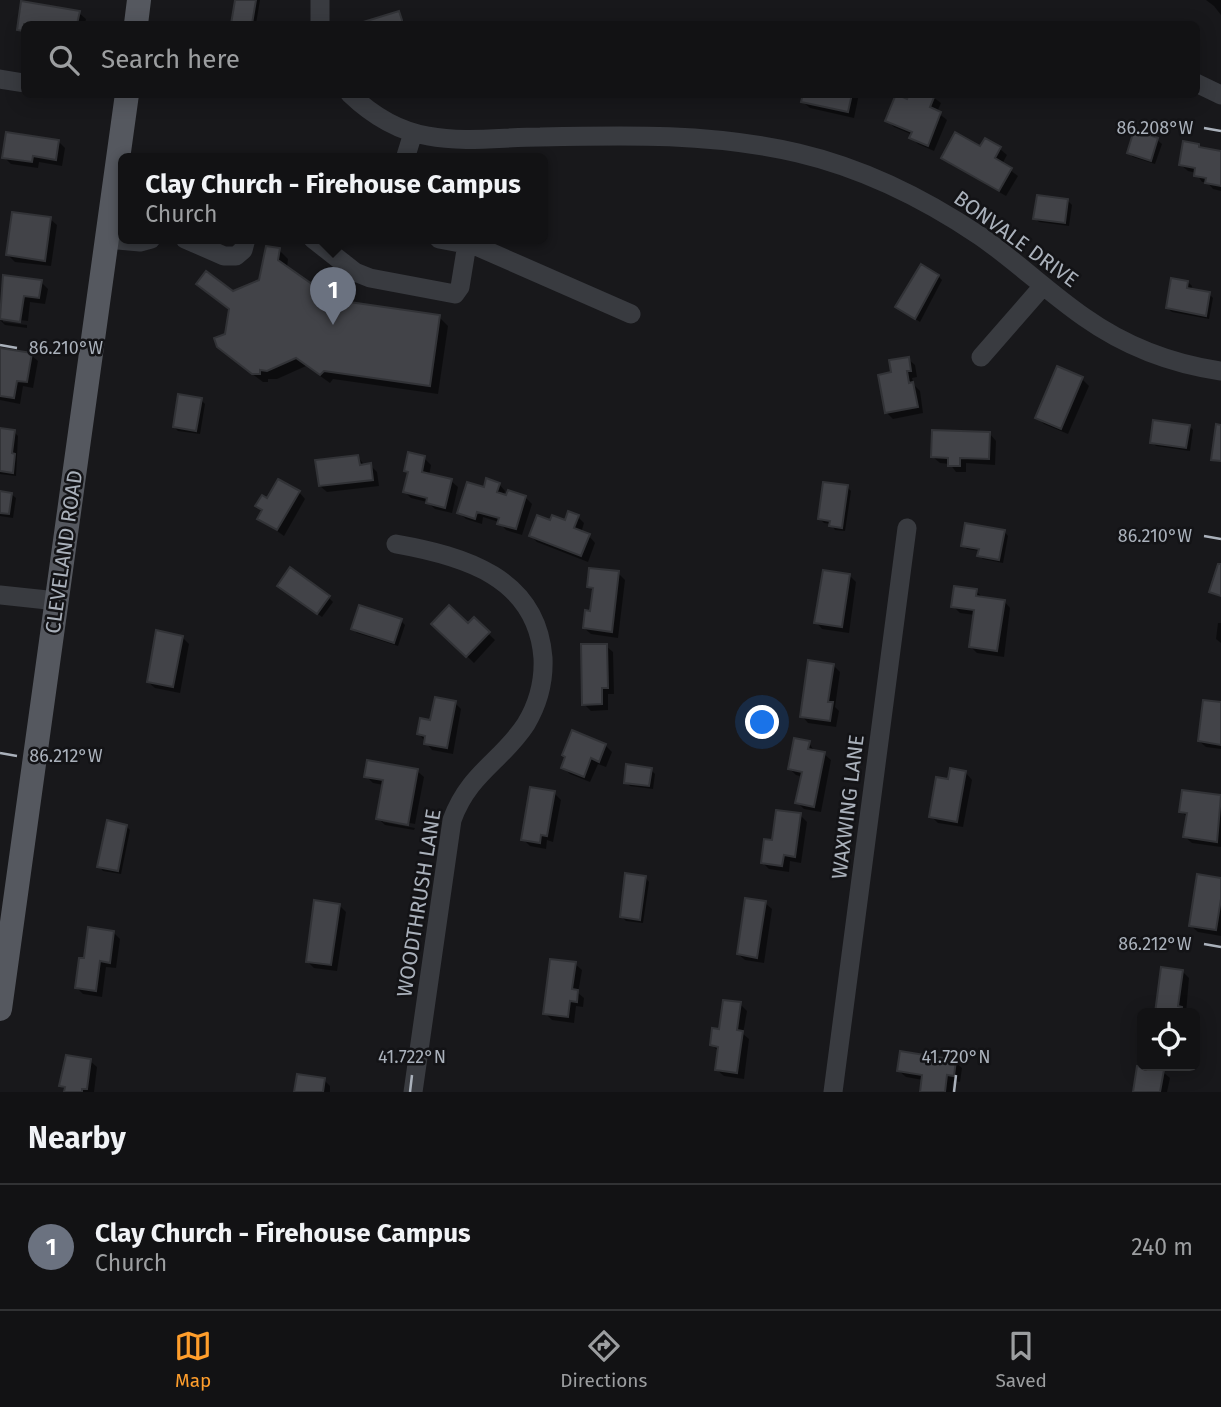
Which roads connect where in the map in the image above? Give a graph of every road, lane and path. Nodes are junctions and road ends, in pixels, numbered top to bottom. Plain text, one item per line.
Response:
1 (139, 0) edge
2 (320, 0) edge
3 (136, 21) edge
4 (320, 21) edge
5 (0, 79) edge
6 (21, 82) edge
7 (1200, 85) edge
8 (1221, 95) edge
9 (122, 98) edge
10 (354, 98) edge
11 (413, 133) junction
12 (407, 153) edge
13 (107, 239) junction
14 (118, 240) edge
15 (196, 244) edge
16 (245, 244) edge
17 (319, 244) edge
18 (467, 244) joint
19 (1043, 286) junction
20 (631, 314) dead end
21 (982, 357) dead end
22 (1221, 371) edge
23 (907, 528) dead end
24 (396, 544) dead end
25 (0, 595) edge
26 (57, 601) junction
27 (0, 1009) edge
28 (413, 1092) edge
29 (833, 1092) edge

1 - 3 main road
2 - 4 street
5 - 6 street
7 - 8 street
9 - 13 main road, CLEVELAND ROAD
10 - 11 street, BONVALE DRIVE
11 - 12 street
11 - 19 street, BONVALE DRIVE
13 - 14 street
13 - 26 main road, CLEVELAND ROAD
15 - 16 street
17 - 18 street
18 - 20 street
19 - 21 street
19 - 22 street, BONVALE DRIVE
23 - 29 street, WAXWING LANE
24 - 28 street, WOODTHRUSH LANE
25 - 26 street
26 - 27 main road, CLEVELAND ROAD

